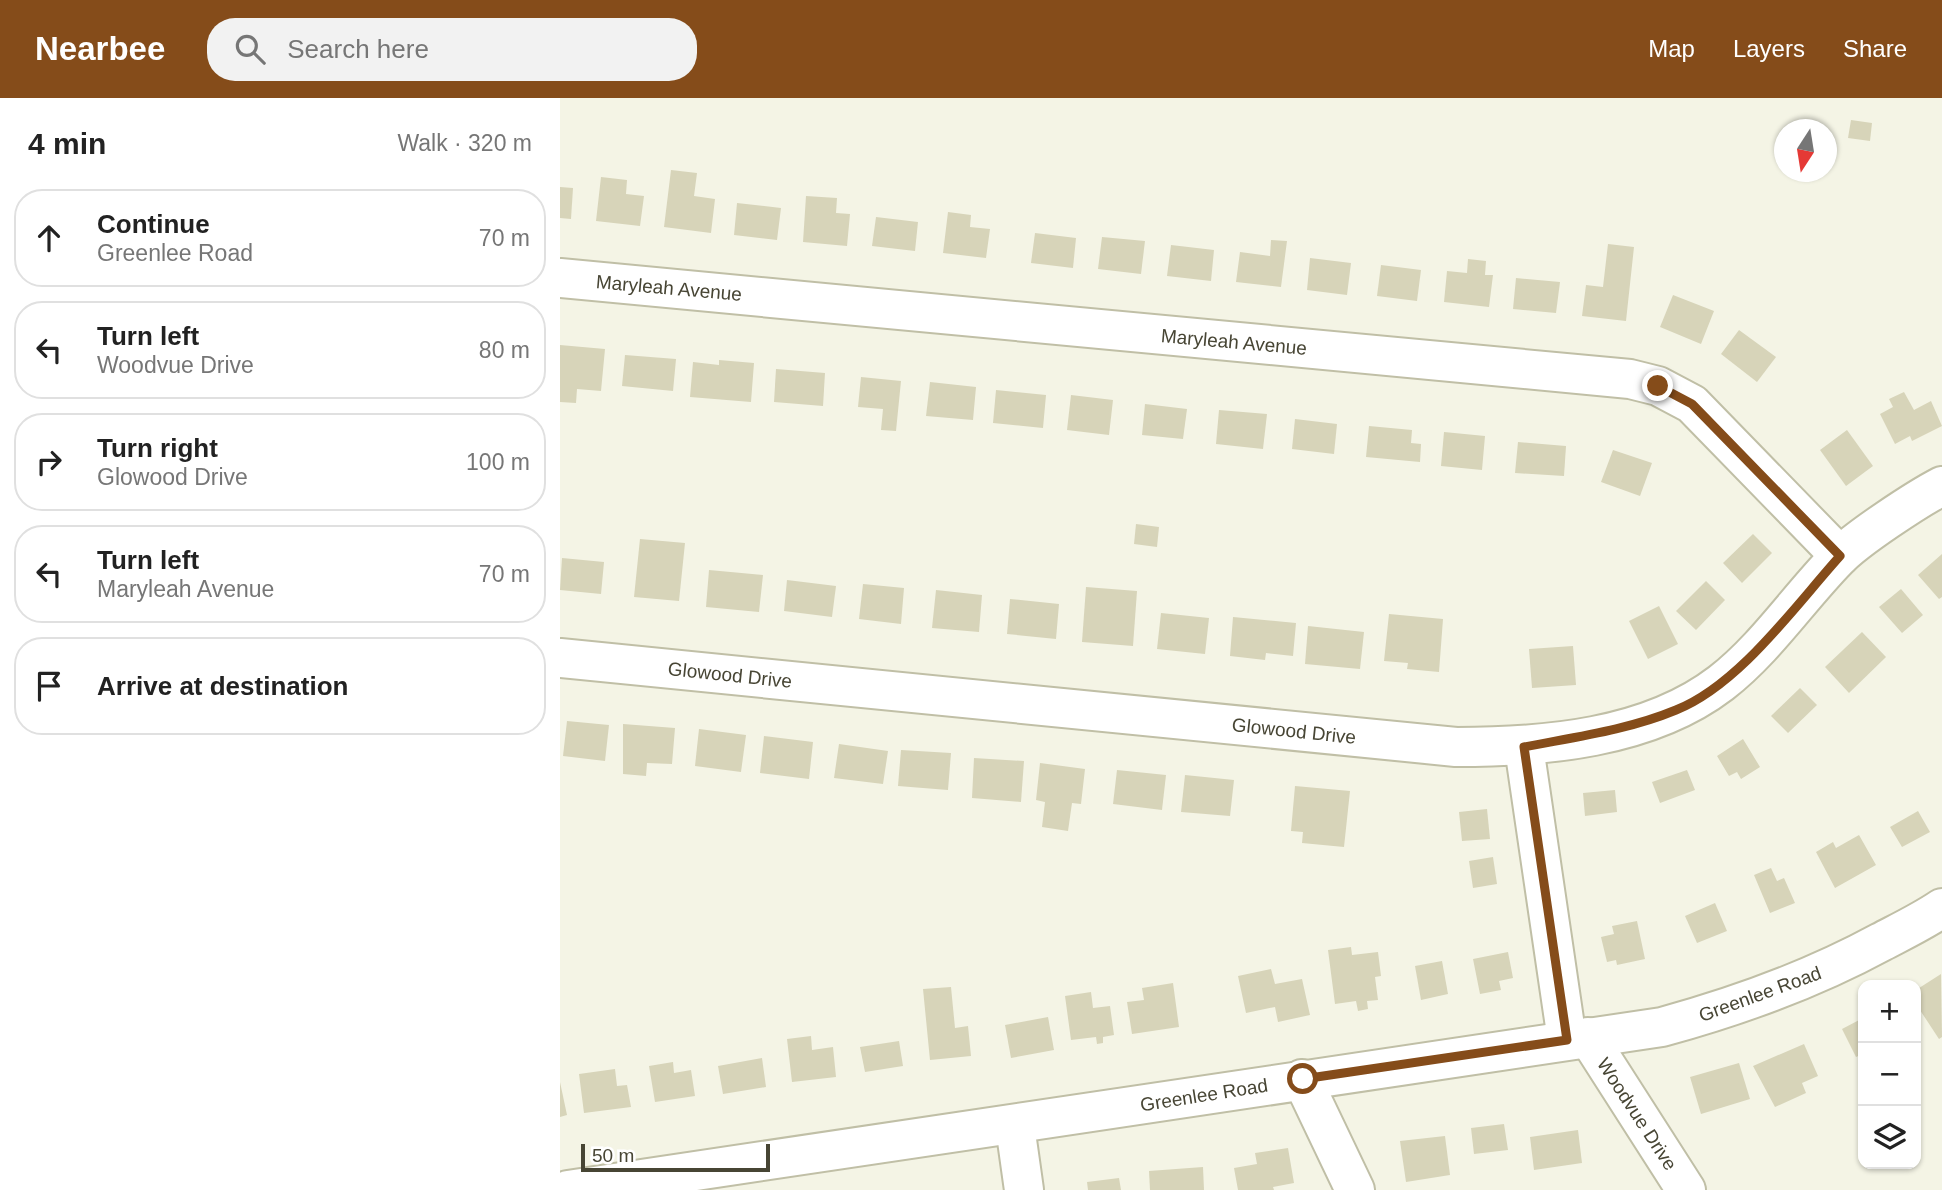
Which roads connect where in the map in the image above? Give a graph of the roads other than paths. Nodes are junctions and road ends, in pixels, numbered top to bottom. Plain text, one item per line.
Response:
1 (560, 278) edge
2 (1942, 486) edge
3 (1840, 556) junction
4 (560, 658) edge
5 (1524, 747) junction
6 (1942, 908) edge
7 (1577, 1038) junction
8 (1303, 1079) junction
9 (1015, 1126) junction
10 (568, 1190) edge
11 (1024, 1190) edge
12 (1355, 1190) edge
13 (1686, 1190) edge

1 - 3 street, Maryleah Avenue
2 - 3 street, Glowood Drive
3 - 5 street, Glowood Drive
4 - 5 street, Glowood Drive
5 - 7 street, Woodvue Drive
6 - 7 street, Greenlee Road
7 - 8 street, Greenlee Road
7 - 13 street, Woodvue Drive
8 - 9 street, Greenlee Road
8 - 12 street
9 - 10 street, Greenlee Road
9 - 11 street

